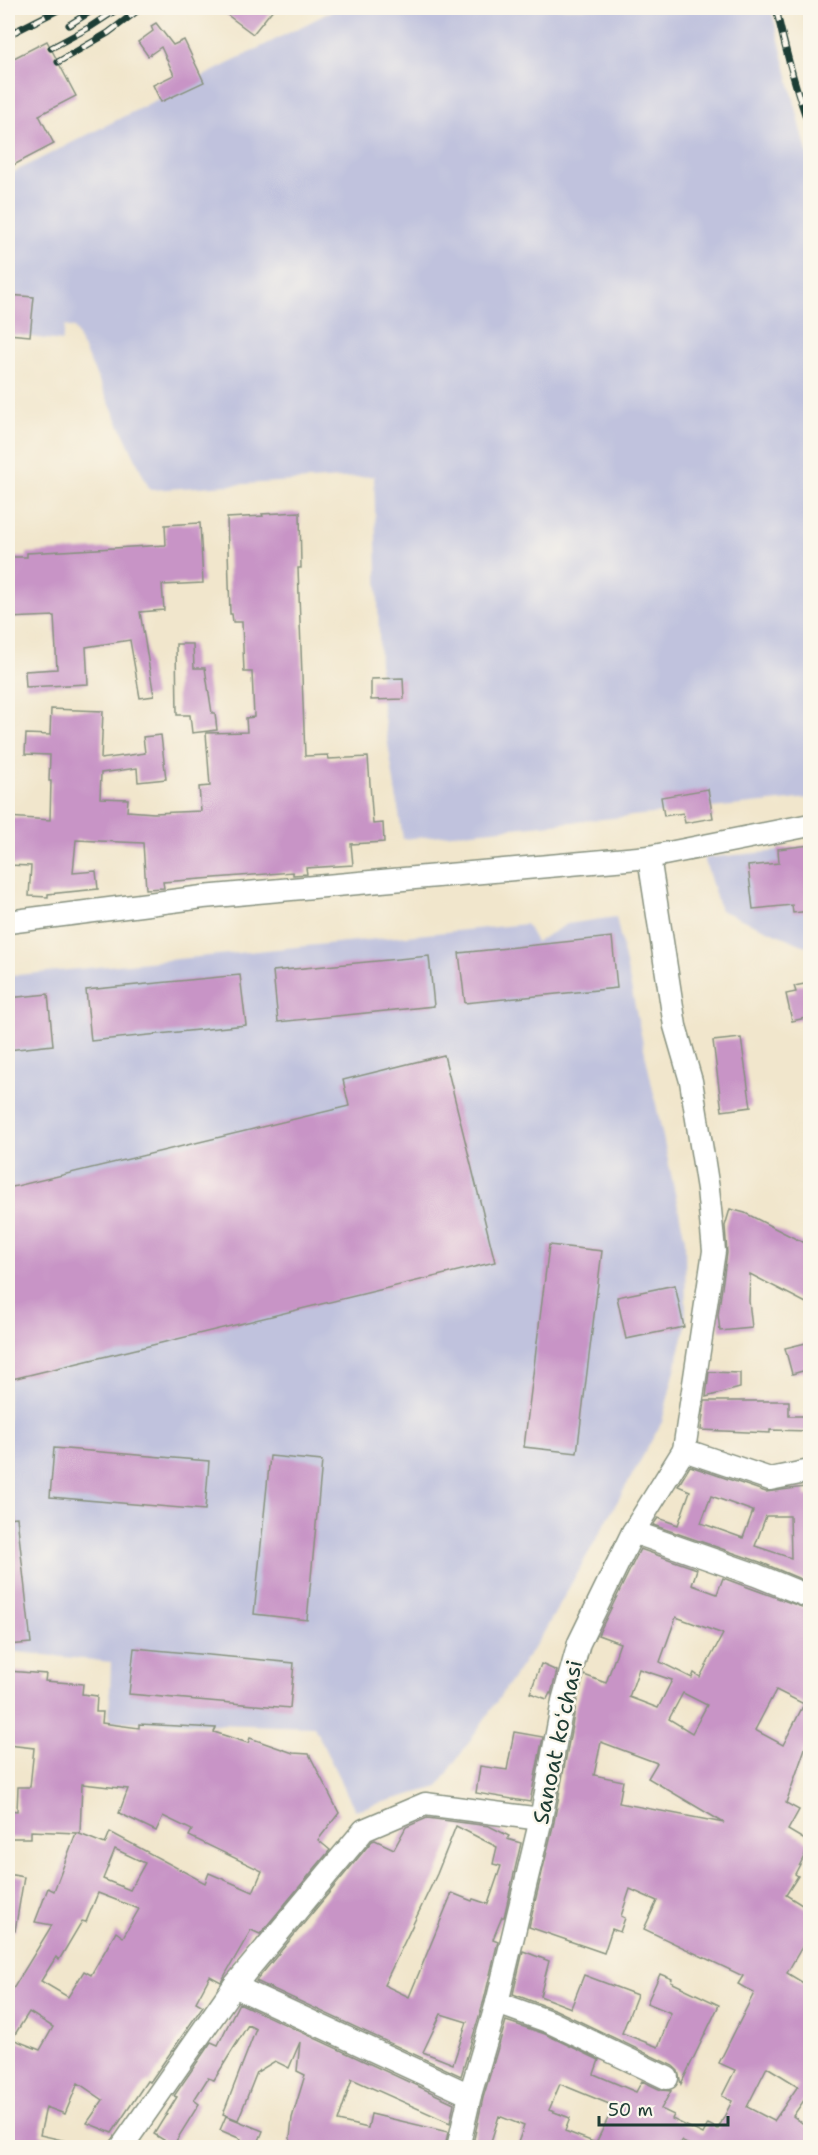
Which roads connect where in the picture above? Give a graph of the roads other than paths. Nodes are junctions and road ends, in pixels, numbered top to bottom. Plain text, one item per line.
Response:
1 (810, 825) edge
2 (650, 857) junction
3 (8, 922) edge
4 (684, 1450) junction
5 (810, 1471) edge
6 (633, 1532) junction
7 (810, 1597) edge
8 (541, 1819) junction
9 (234, 1986) junction
10 (497, 2003) junction
11 (667, 2078) dead end
12 (470, 2095) junction
13 (121, 2148) edge
14 (458, 2148) edge

1 - 2 street
2 - 3 street
2 - 4 street
4 - 5 street
4 - 6 street, Sanoat koʻchasi
6 - 7 street
6 - 8 street, Sanoat koʻchasi
8 - 9 street
8 - 10 street, Sanoat koʻchasi
9 - 12 street
9 - 13 street
10 - 11 street
10 - 12 street, Sanoat koʻchasi
12 - 14 street, Sanoat koʻchasi

